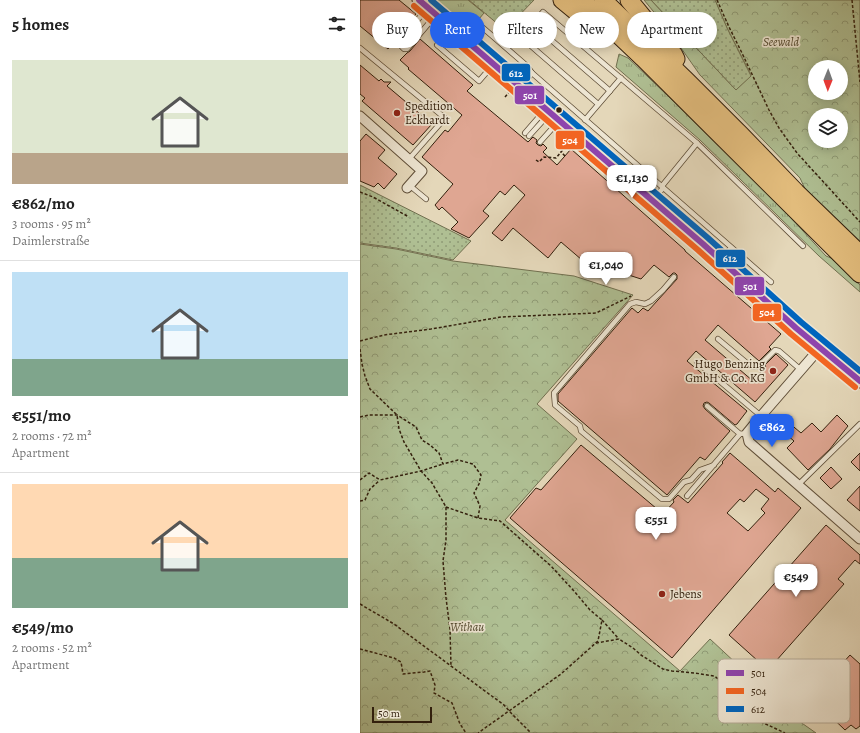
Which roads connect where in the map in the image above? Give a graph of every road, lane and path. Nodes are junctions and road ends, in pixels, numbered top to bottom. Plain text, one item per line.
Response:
1 (562, 0) edge
2 (582, 0) edge
3 (603, 0) edge
4 (629, 0) edge
5 (717, 0) edge
6 (852, 0) edge
7 (428, 8) edge
8 (557, 23) edge
9 (485, 30) edge
10 (557, 45) edge
11 (360, 48) edge
12 (440, 48) edge
13 (475, 48) edge
14 (534, 48) edge
15 (494, 64) junction
16 (532, 73) junction
17 (621, 78) junction
18 (686, 80) junction
19 (860, 82) edge
20 (520, 87) junction
21 (610, 91) junction
22 (598, 104) junction
23 (693, 108) junction
24 (552, 114) junction
25 (360, 116) edge
26 (585, 120) junction
27 (527, 135) dead end
28 (540, 142) dead end
29 (697, 142) junction
30 (561, 152) dead end
31 (409, 159) junction
32 (536, 160) dead end
33 (408, 187) joint
34 (663, 187) junction
35 (360, 192) edge
36 (426, 198) dead end
37 (653, 200) junction
38 (409, 217) dead end
39 (860, 222) edge
40 (803, 246) dead end
41 (732, 248) junction
42 (860, 254) edge
43 (720, 260) junction
44 (860, 274) edge
45 (674, 277) dead end
46 (771, 282) dead end
47 (631, 296) dead end
48 (718, 339) dead end
49 (360, 341) edge
50 (820, 348) junction
51 (360, 349) edge
52 (697, 362) dead end
53 (801, 370) junction
54 (860, 381) edge
55 (707, 406) dead end
56 (397, 415) junction
57 (761, 416) junction
58 (360, 417) edge
59 (860, 424) edge
60 (744, 434) junction
61 (443, 464) junction
62 (714, 465) junction
63 (421, 470) junction
64 (360, 480) edge
65 (380, 480) junction
66 (798, 485) junction
67 (687, 496) dead end
68 (360, 501) edge
69 (446, 507) junction
70 (478, 518) junction
71 (860, 539) edge
72 (360, 604) edge
73 (602, 620) junction
74 (619, 639) junction
75 (595, 643) junction
76 (360, 649) edge
77 (451, 667) junction
78 (718, 679) edge
79 (508, 710) junction
80 (763, 723) edge
81 (466, 733) edge
82 (478, 733) edge
83 (531, 733) edge
84 (785, 733) edge

1 - 23 highway
2 - 23 highway
3 - 18 highway
4 - 18 highway
5 - 39 path
6 - 19 path
7 - 7 lane
8 - 17 lane
9 - 16 lane
10 - 21 lane
11 - 31 lane
12 - 15 lane
13 - 15 street
14 - 22 lane
15 - 20 street
16 - 20 lane
16 - 26 lane
17 - 21 lane
17 - 29 lane
18 - 42 highway
20 - 24 street
21 - 22 lane
22 - 26 lane
23 - 44 highway
24 - 27 lane
24 - 28 lane
24 - 37 street
25 - 31 street
26 - 34 lane
29 - 34 lane
29 - 40 lane
30 - 32 path
31 - 33 street
33 - 36 lane
34 - 37 lane
34 - 41 lane
35 - 38 path
37 - 43 street
41 - 43 lane
41 - 46 lane
43 - 50 street
45 - 62 lane
47 - 49 path
48 - 53 lane
50 - 53 street
50 - 54 street
51 - 56 path
52 - 57 lane
53 - 57 street
55 - 60 lane
56 - 58 path
56 - 61 path
56 - 63 path
57 - 60 street
59 - 66 lane
60 - 62 lane
60 - 66 street
61 - 63 path
61 - 70 path
62 - 67 lane
63 - 65 path
63 - 69 path
64 - 65 path
65 - 68 path
66 - 71 street
69 - 70 path
69 - 77 path
70 - 73 path
72 - 77 path
73 - 74 path
73 - 75 path
74 - 75 path
74 - 78 path
75 - 79 path
76 - 81 path
77 - 79 path
79 - 82 path
79 - 83 path
80 - 84 path

